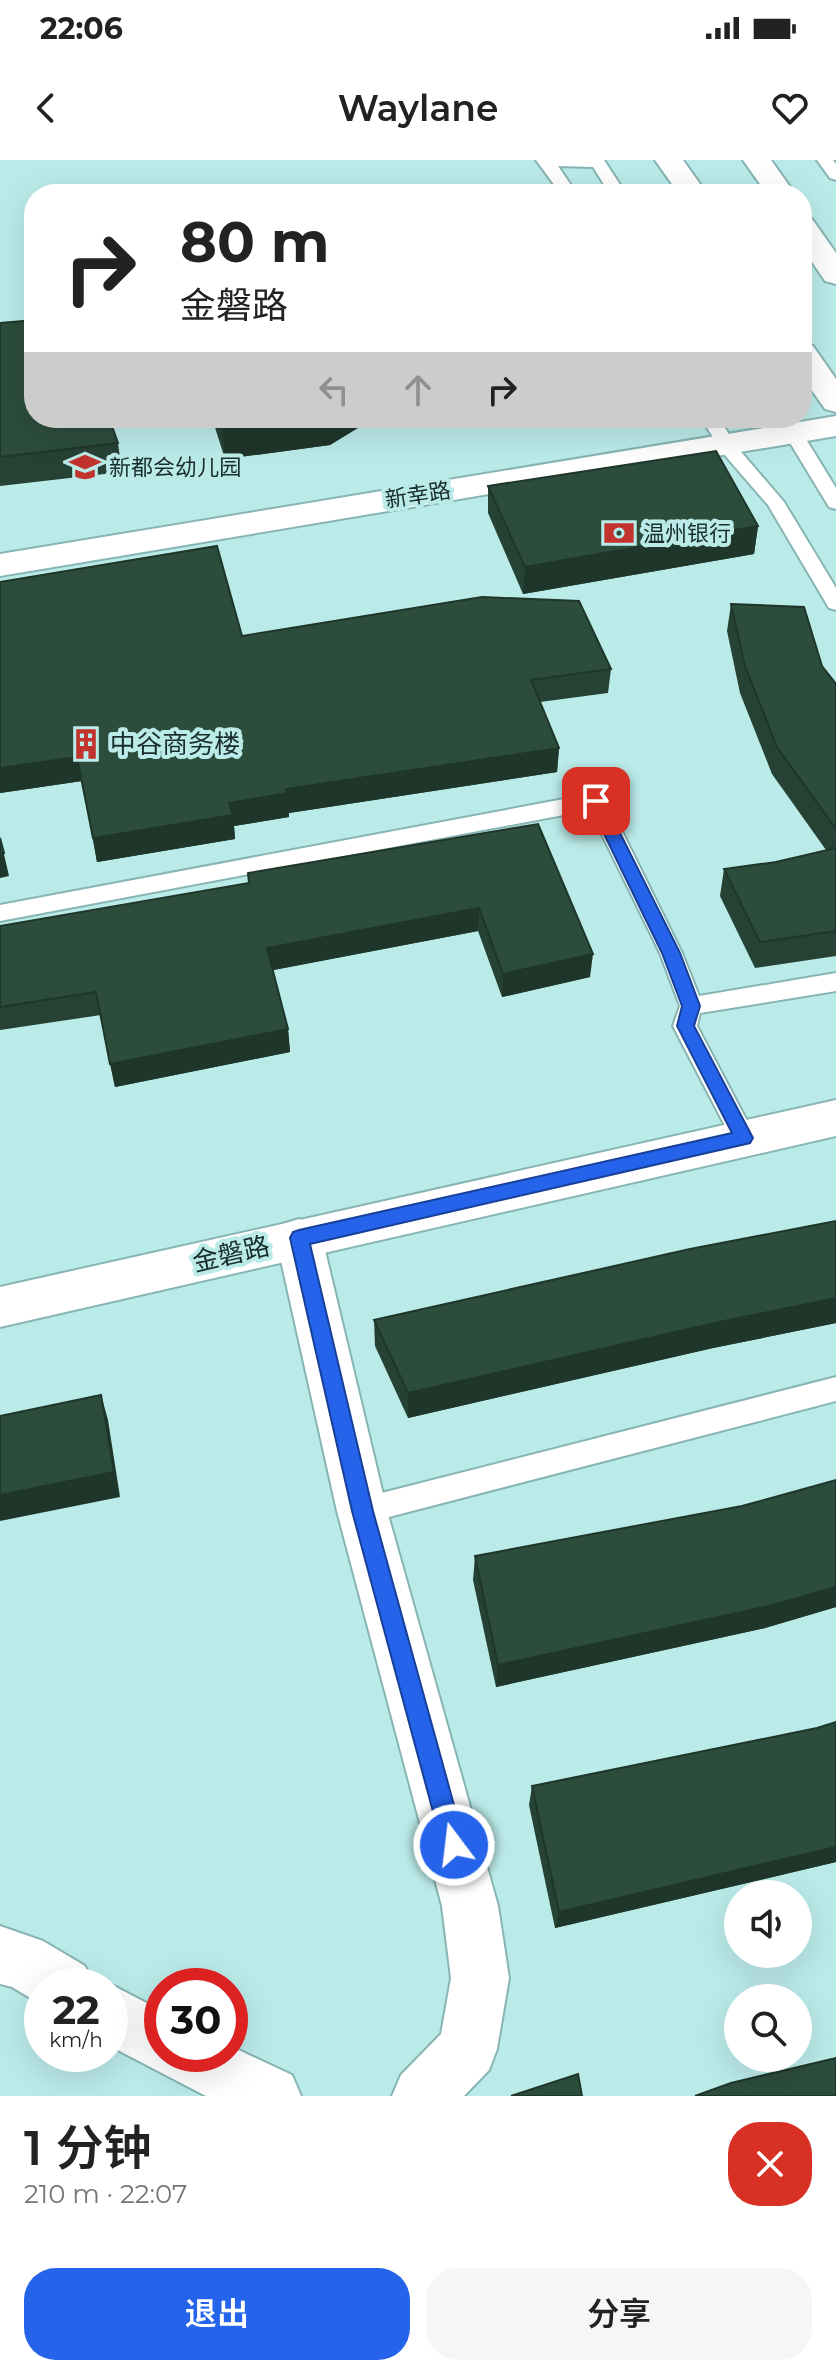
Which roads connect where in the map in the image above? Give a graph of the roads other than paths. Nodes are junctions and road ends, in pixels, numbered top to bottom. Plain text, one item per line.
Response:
1 (545, 160) edge
2 (669, 160) edge
3 (757, 160) edge
4 (825, 160) edge
5 (597, 161) edge
6 (836, 175) edge
7 (562, 184) edge
8 (612, 184) edge
9 (686, 184) edge
10 (774, 184) edge
11 (812, 240) edge
12 (836, 275) edge
13 (812, 367) edge
14 (836, 402) edge
15 (812, 425) edge
16 (836, 426) edge
17 (754, 428) edge
18 (791, 428) edge
19 (718, 431) edge
20 (836, 503) edge
21 (0, 565) edge
22 (836, 604) edge
23 (0, 913) edge
24 (836, 982) edge
25 (691, 1006) junction
26 (836, 1118) edge
27 (744, 1138) junction
28 (299, 1238) junction
29 (0, 1307) edge
30 (836, 1389) edge
31 (362, 1511) junction
32 (0, 1955) edge
33 (35, 1968) edge
34 (220, 2072) edge
35 (271, 2096) edge
36 (422, 2096) edge

1 - 5 lane
1 - 7 lane
2 - 9 street
3 - 10 street
4 - 6 lane
5 - 8 lane
11 - 12 street
13 - 14 street
15 - 16 street, 新幸路
17 - 19 street, 新幸路
18 - 20 lane
19 - 21 street, 新幸路
19 - 22 lane
23 - 25 lane
24 - 25 lane
25 - 27 lane
26 - 27 street, 金磐路
27 - 28 street, 金磐路
28 - 29 street, 金磐路
28 - 31 street
30 - 31 lane
31 - 36 street
32 - 33 street
34 - 35 street

